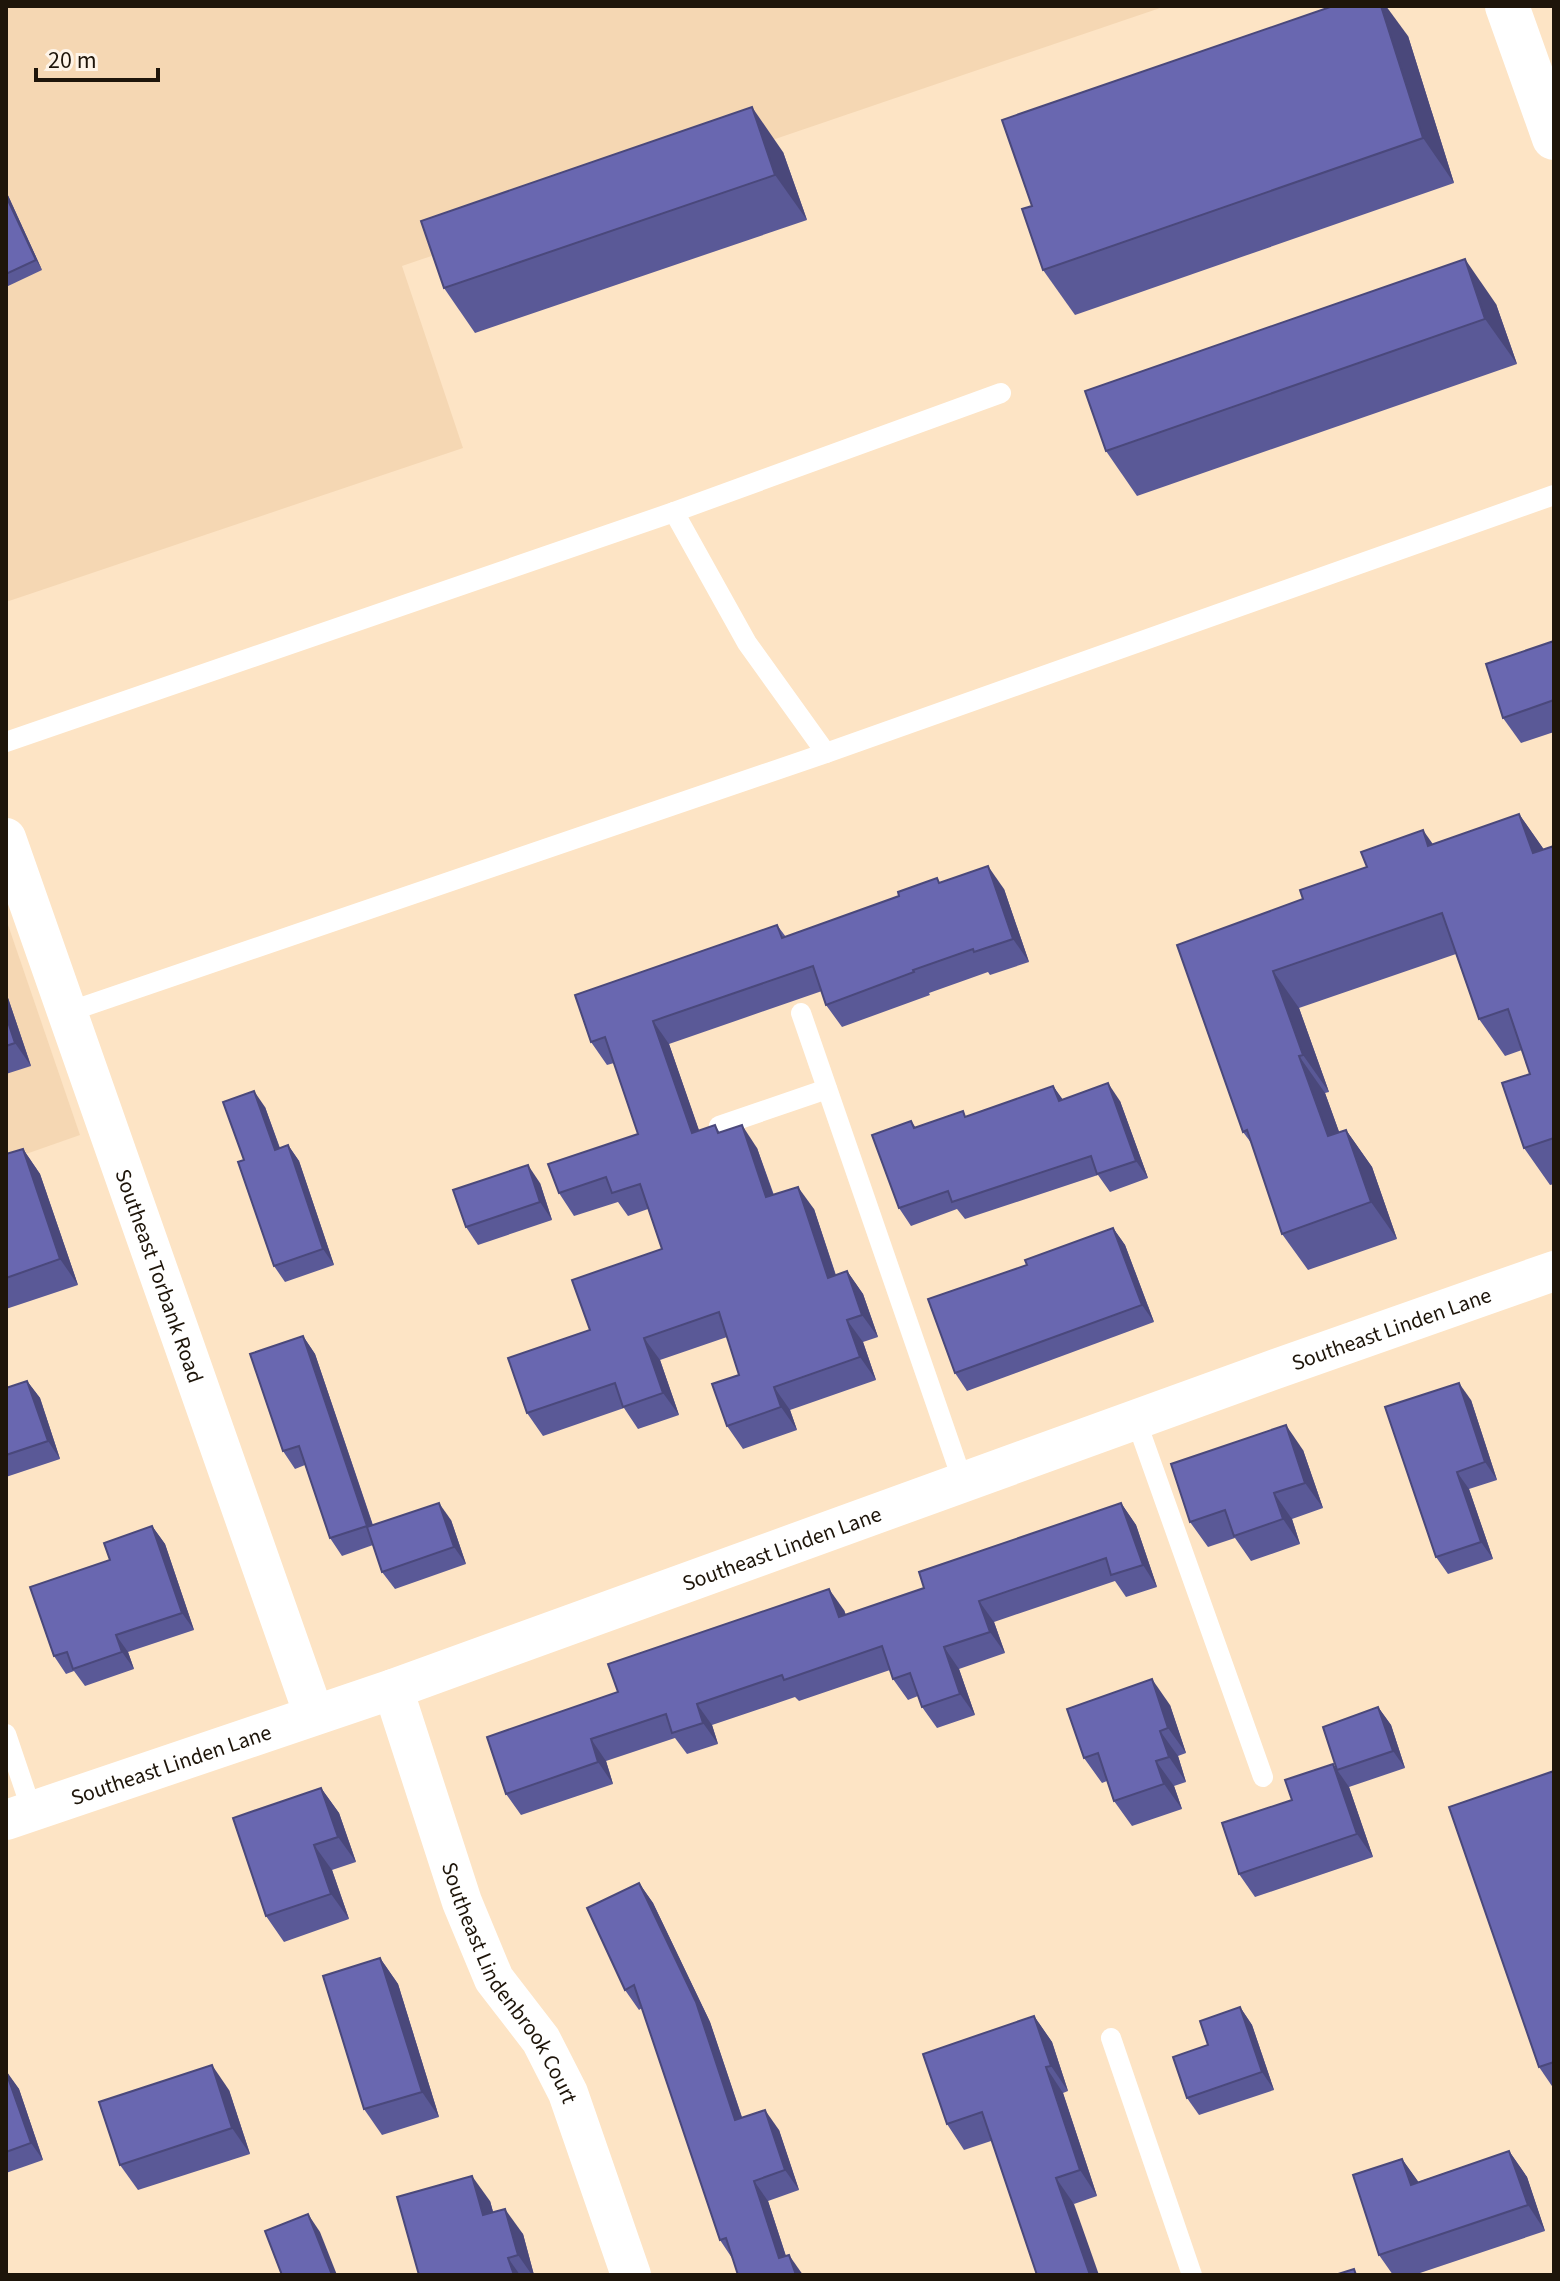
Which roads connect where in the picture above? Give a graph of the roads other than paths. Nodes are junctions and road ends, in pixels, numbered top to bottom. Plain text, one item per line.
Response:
1 (1507, 6) edge
2 (1554, 138) edge
3 (1001, 393) dead end
4 (1554, 495) edge
5 (674, 512) junction
6 (6, 742) edge
7 (826, 753) junction
8 (6, 838) edge
9 (68, 1012) junction
10 (801, 1013) dead end
11 (827, 1089) junction
12 (719, 1126) edge
13 (1554, 1271) edge
14 (1136, 1420) junction
15 (963, 1482) junction
16 (393, 1689) junction
17 (314, 1715) junction
18 (6, 1734) edge
19 (1263, 1777) dead end
20 (19, 1815) edge
21 (1111, 2038) dead end
22 (631, 2275) edge
23 (1192, 2275) edge

1 - 2 street
3 - 5 lane
4 - 7 lane
5 - 6 lane
5 - 7 lane
7 - 9 lane
8 - 9 street, Southeast Torbank Road
9 - 17 street, Southeast Torbank Road
10 - 11 lane
11 - 12 lane
11 - 15 lane
13 - 14 street, Southeast Linden Lane
14 - 15 street, Southeast Linden Lane
14 - 19 lane
15 - 16 street, Southeast Linden Lane
16 - 17 street, Southeast Linden Lane
16 - 22 street, Southeast Lindenbrook Court
17 - 20 street, Southeast Linden Lane
18 - 20 lane
21 - 23 lane

